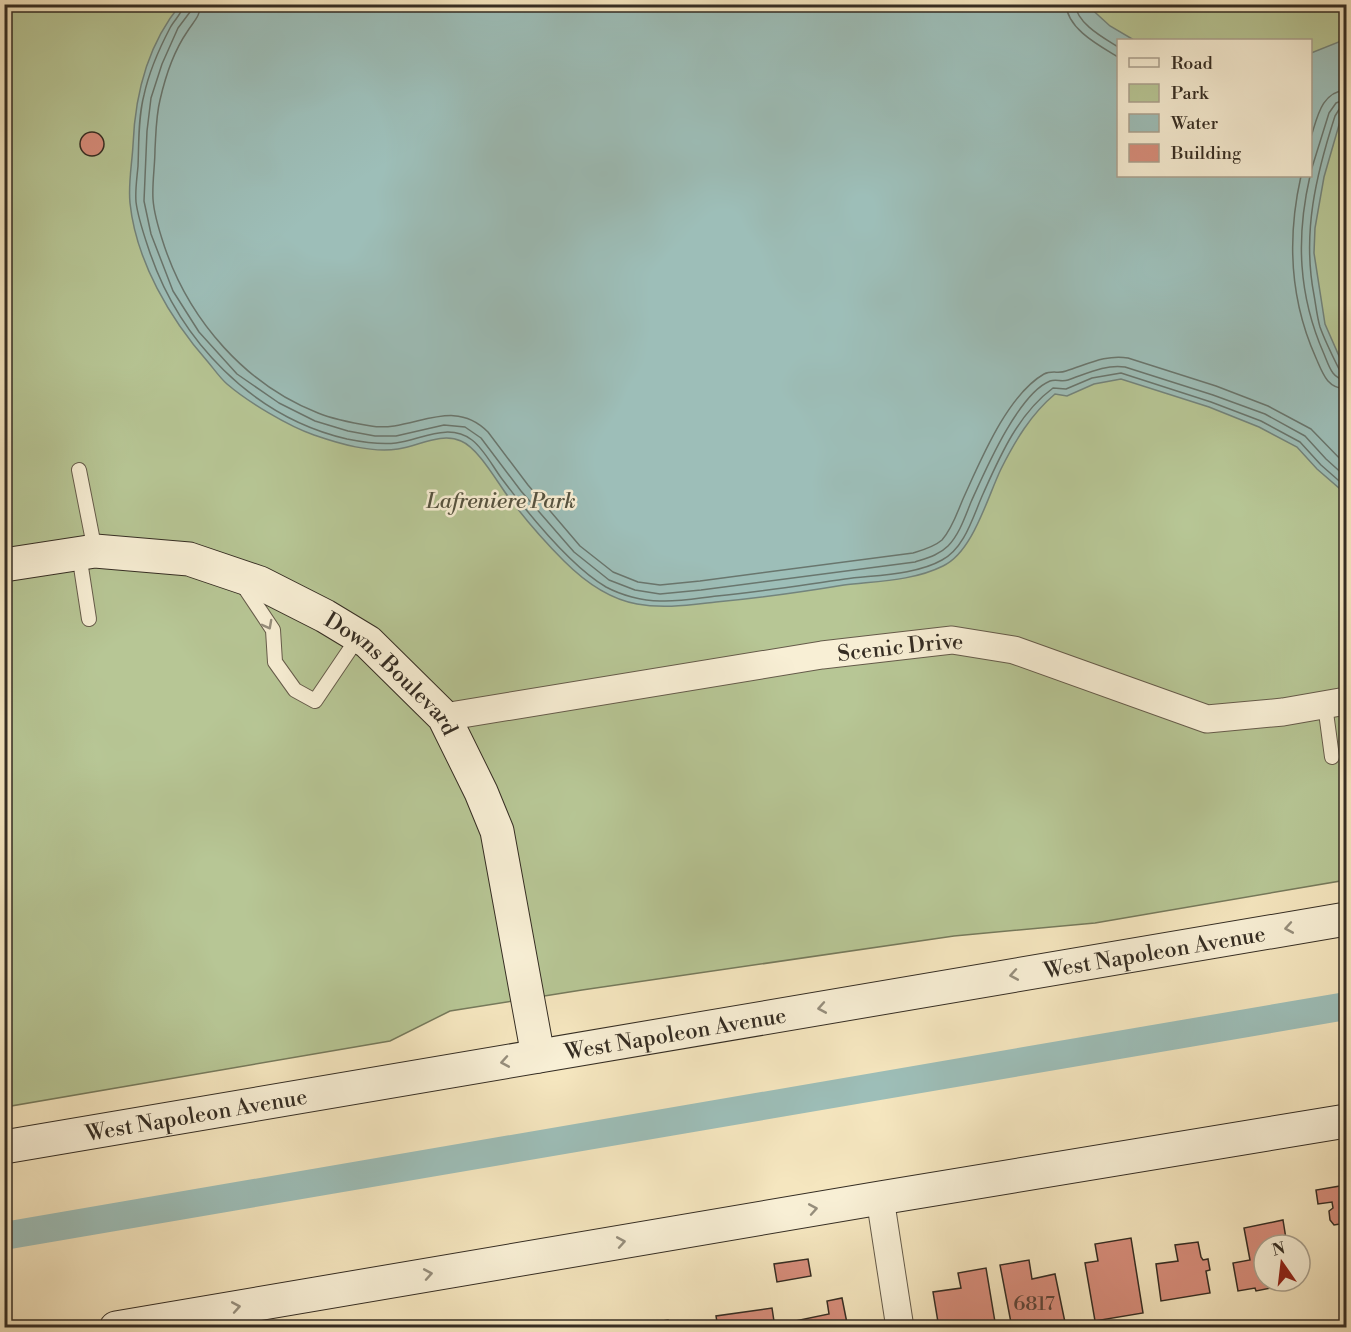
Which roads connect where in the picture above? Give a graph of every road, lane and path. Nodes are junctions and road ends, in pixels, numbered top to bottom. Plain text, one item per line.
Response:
1 (79, 470) dead end
2 (87, 552) junction
3 (4, 565) edge
4 (237, 575) junction
5 (89, 619) dead end
6 (359, 636) junction
7 (1336, 703) edge
8 (444, 717) junction
9 (1332, 757) dead end
10 (1347, 918) edge
11 (538, 1056) junction
12 (1347, 1121) edge
13 (4, 1147) edge
14 (880, 1198) junction
15 (116, 1328) edge
16 (900, 1328) edge

1 - 2 lane
2 - 3 main road, Downs Boulevard
2 - 4 main road, Downs Boulevard
2 - 5 lane
4 - 6 main road, Downs Boulevard
4 -> 6 lane
6 - 8 main road, Downs Boulevard
7 - 8 street, Scenic Drive
7 - 9 lane
8 - 11 main road, Downs Boulevard
10 -> 11 main road, West Napoleon Avenue
11 -> 13 main road, West Napoleon Avenue
12 - 14 main road
15 -> 14 main road
14 - 16 street

